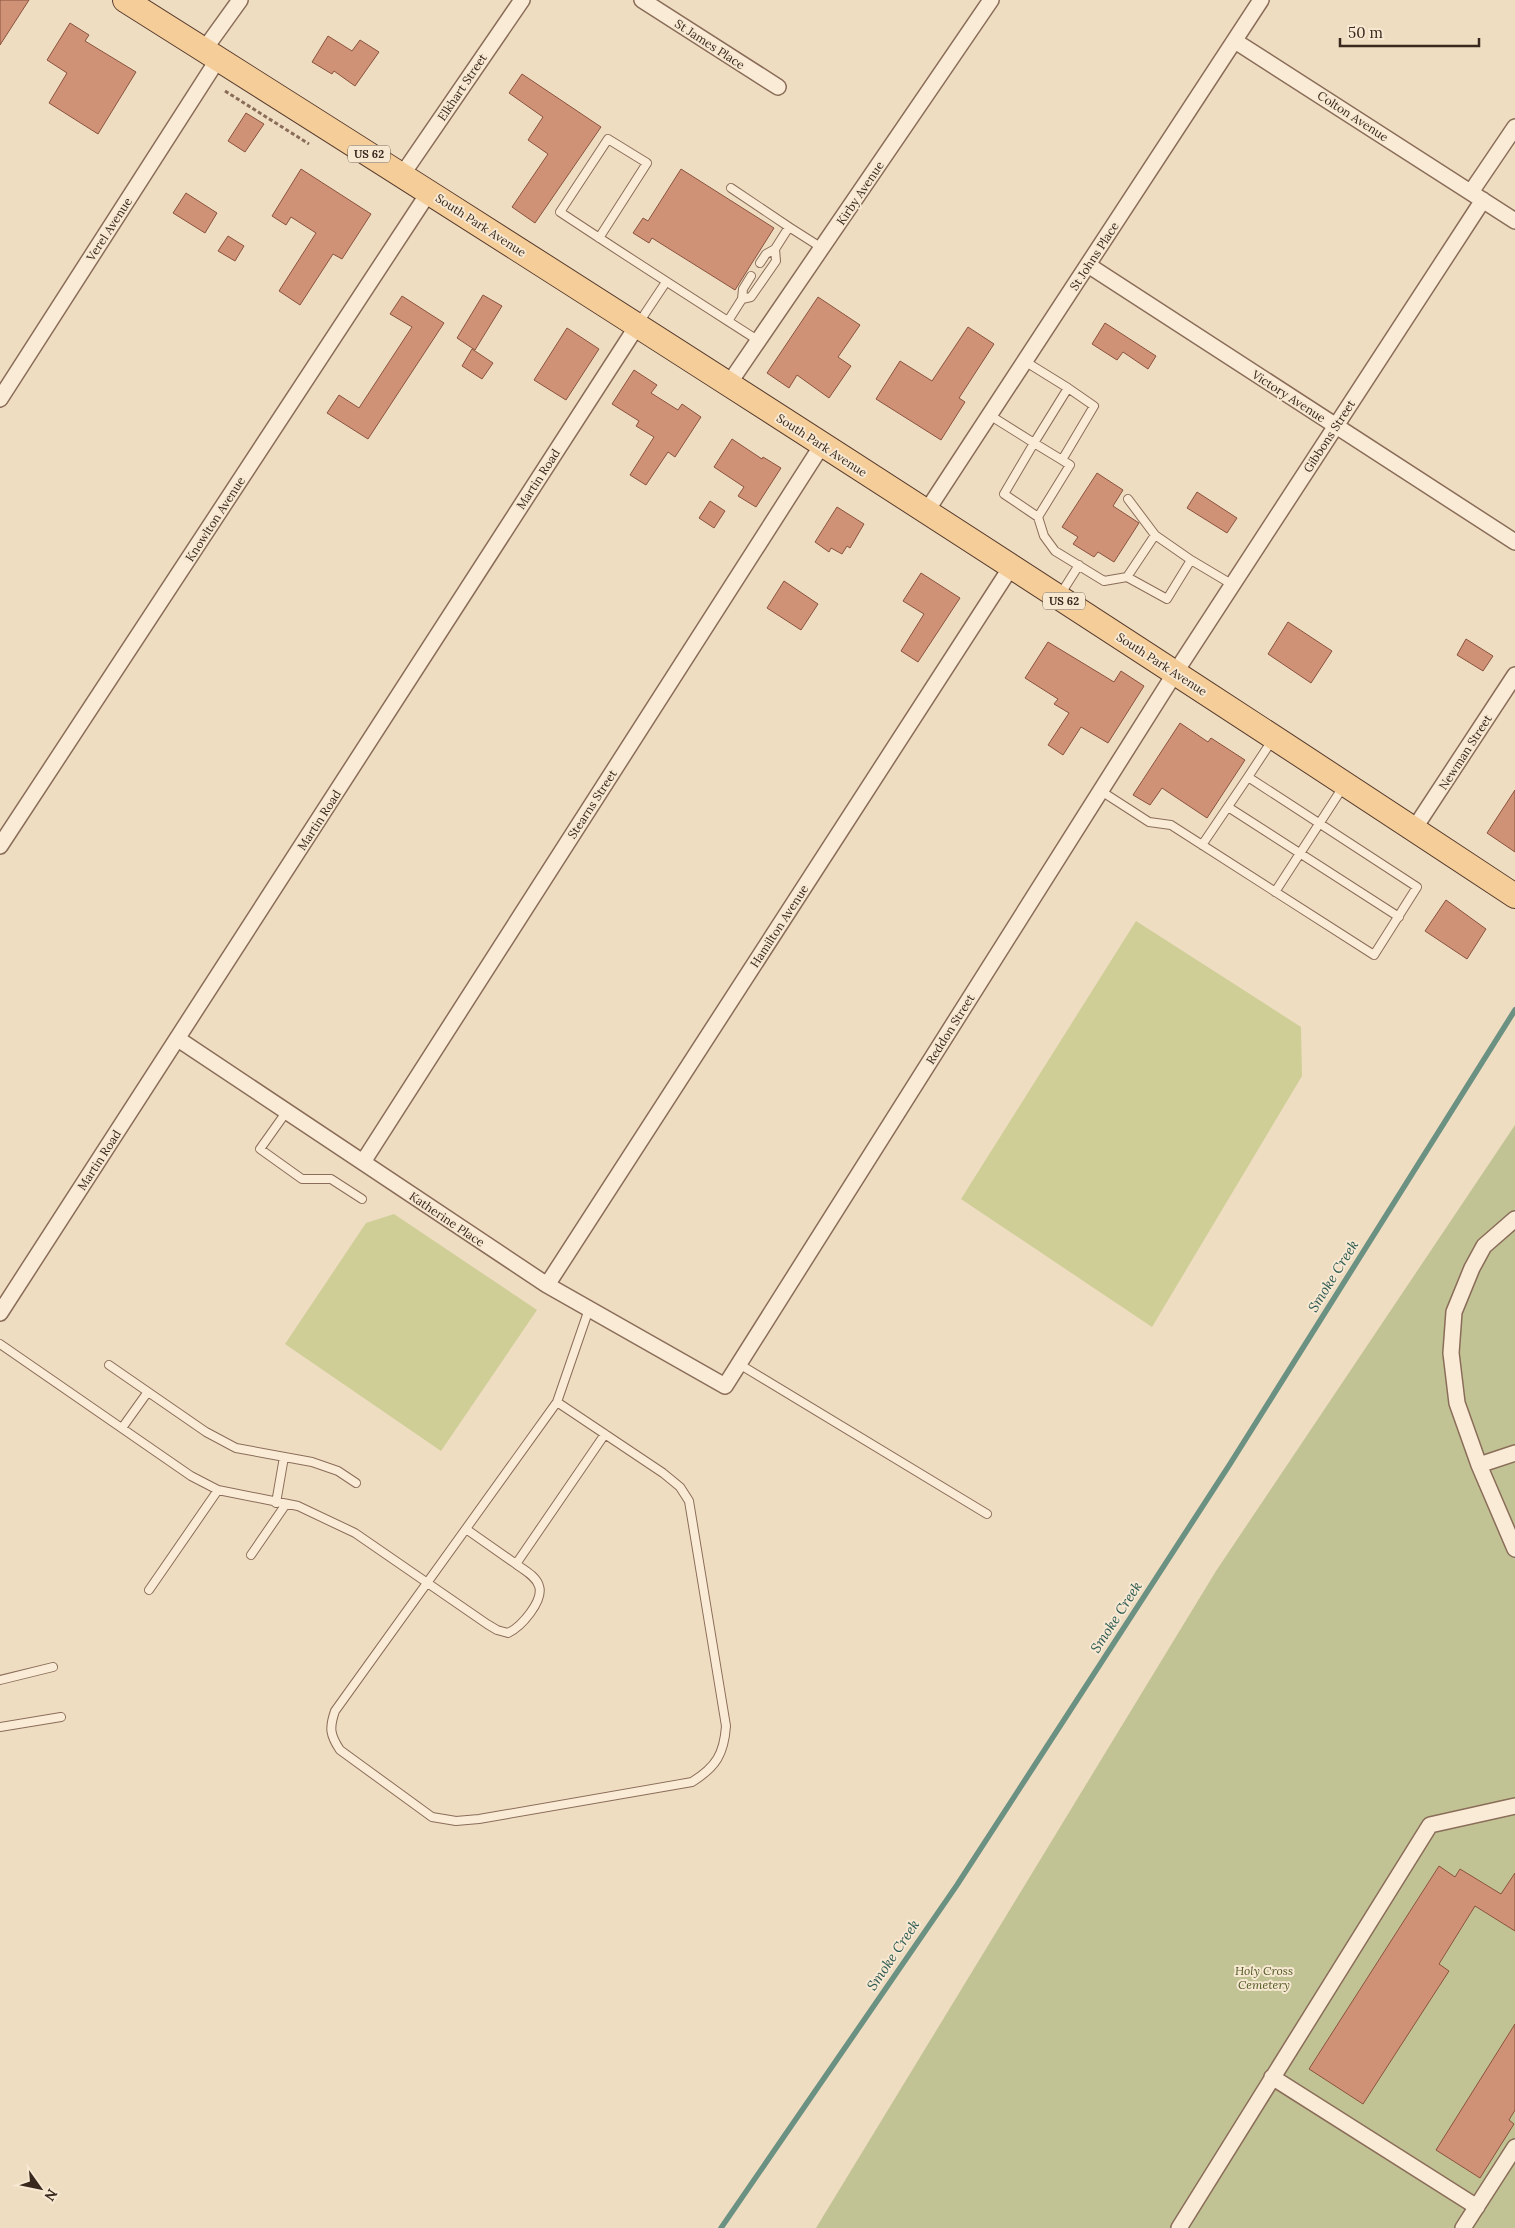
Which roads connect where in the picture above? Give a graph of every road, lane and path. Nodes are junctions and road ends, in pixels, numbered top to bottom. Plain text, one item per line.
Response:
1 (124, 0) edge
2 (240, 0) edge
3 (522, 0) edge
4 (642, 0) edge
5 (991, 0) edge
6 (1261, 0) edge
7 (1235, 40) junction
8 (211, 54) junction
9 (778, 87) dead end
10 (225, 91) dead end
11 (1515, 127) edge
12 (308, 144) dead end
13 (402, 175) junction
14 (731, 188) dead end
15 (430, 192) junction
16 (1477, 196) junction
17 (1515, 221) edge
18 (789, 227) junction
19 (599, 238) junction
20 (822, 248) junction
21 (775, 250) junction
22 (760, 264) dead end
23 (1088, 265) junction
24 (751, 276) dead end
25 (666, 282) junction
26 (742, 299) junction
27 (728, 321) junction
28 (637, 326) junction
29 (759, 341) junction
30 (1026, 362) junction
31 (728, 384) junction
32 (1068, 388) junction
33 (0, 398) edge
34 (990, 416) junction
35 (1336, 426) junction
36 (1034, 443) junction
37 (822, 445) junction
38 (1062, 460) junction
39 (1128, 500) dead end
40 (926, 512) junction
41 (1038, 517) junction
42 (1155, 535) junction
43 (1515, 542) edge
44 (1192, 560) junction
45 (1079, 565) junction
46 (1011, 567) junction
47 (1128, 577) junction
48 (1232, 585) junction
49 (1059, 598) junction
50 (1175, 673) junction
51 (1515, 675) edge
52 (1274, 737) junction
53 (1248, 777) junction
54 (1345, 784) junction
55 (1101, 791) junction
56 (1228, 807) junction
57 (1319, 823) junction
58 (1414, 829) junction
59 (1202, 845) junction
60 (0, 846) edge
61 (1300, 853) junction
62 (1275, 892) junction
63 (1515, 896) edge
64 (1398, 917) junction
65 (178, 1039) junction
66 (286, 1112) junction
67 (363, 1162) junction
68 (362, 1199) dead end
69 (1515, 1219) edge
70 (547, 1285) junction
71 (589, 1308) junction
72 (0, 1313) edge
73 (0, 1344) edge
74 (739, 1364) junction
75 (109, 1365) dead end
76 (725, 1386) joint
77 (147, 1393) junction
78 (557, 1402) junction
79 (122, 1428) junction
80 (605, 1434) junction
81 (1515, 1453) edge
82 (284, 1457) junction
83 (1479, 1465) junction
84 (356, 1483) dead end
85 (218, 1490) junction
86 (276, 1503) junction
87 (286, 1504) junction
88 (987, 1514) dead end
89 (466, 1529) junction
90 (1515, 1549) edge
91 (251, 1555) dead end
92 (516, 1564) junction
93 (427, 1582) junction
94 (149, 1590) dead end
95 (53, 1667) dead end
96 (0, 1680) edge
97 (61, 1717) dead end
98 (0, 1728) edge
99 (1515, 1806) edge
100 (1272, 2077) junction
101 (1515, 2146) edge
102 (1477, 2207) junction
103 (1179, 2228) edge
104 (1463, 2228) edge

1 - 8 main road, South Park Avenue / US 62
2 - 8 street, Verel Avenue
3 - 13 street, Elkhart Street
4 - 9 street, St James Place
5 - 20 street, Kirby Avenue
6 - 7 street, St Johns Place
7 - 16 street, Colton Avenue
7 - 23 street, St Johns Place
8 - 13 main road, South Park Avenue / US 62
8 - 33 street, Verel Avenue
10 - 12 path
11 - 16 street, Gibbons Street
13 - 15 main road, South Park Avenue / US 62
14 - 18 lane
15 - 28 main road, South Park Avenue / US 62
15 - 60 street, Knowlton Avenue
16 - 17 street, Colton Avenue
16 - 35 street, Gibbons Street
18 - 20 lane
18 - 21 lane
19 - 19 lane
19 - 25 lane
20 - 29 street, Kirby Avenue
21 - 22 lane
21 - 26 lane
23 - 30 street, St Johns Place
23 - 35 street, Victory Avenue
24 - 26 lane
25 - 27 lane
25 - 28 lane
26 - 27 lane
27 - 29 lane
28 - 31 main road, South Park Avenue / US 62
28 - 65 street, Martin Road
29 - 31 street, Kirby Avenue
30 - 32 lane
30 - 34 street, St Johns Place
31 - 37 main road, South Park Avenue / US 62
32 - 36 lane
32 - 38 lane
34 - 36 lane
34 - 40 street, St Johns Place
35 - 43 street, Victory Avenue
35 - 48 street, Gibbons Street
36 - 38 lane
36 - 41 lane
37 - 40 main road, South Park Avenue / US 62
37 - 67 street, Stearns Street
38 - 41 lane
39 - 42 lane
40 - 46 main road, South Park Avenue / US 62
41 - 45 lane
42 - 44 lane
42 - 47 lane
44 - 47 lane
44 - 48 lane
45 - 47 lane
45 - 49 lane
46 - 49 main road, South Park Avenue / US 62
46 - 70 street, Hamilton Avenue
48 - 50 street, Gibbons Street
49 - 50 main road, South Park Avenue / US 62
50 - 52 main road, South Park Avenue / US 62
50 - 55 street, Reddon Street
51 - 58 street, Newman Street
52 - 53 lane
52 - 54 main road, South Park Avenue / US 62
53 - 56 lane
53 - 57 lane
54 - 57 lane
54 - 58 main road, South Park Avenue / US 62
55 - 59 lane
55 - 74 street, Reddon Street
56 - 59 lane
56 - 61 lane
57 - 61 lane
57 - 64 lane
58 - 63 main road, South Park Avenue / US 62
59 - 62 lane
61 - 62 lane
61 - 64 lane
62 - 64 lane
65 - 66 street, Katherine Place
65 - 72 street, Martin Road
66 - 67 street, Katherine Place
66 - 68 lane
67 - 70 street, Katherine Place
69 - 83 street
70 - 71 street, Katherine Place
71 - 76 street, Katherine Place
71 - 78 lane
73 - 79 lane
74 - 76 street, Reddon Street
74 - 88 lane
75 - 77 lane
77 - 79 lane
77 - 82 lane
78 - 80 lane
78 - 89 lane
79 - 85 lane
80 - 92 lane
80 - 93 lane
81 - 83 street
82 - 84 lane
82 - 86 lane
83 - 90 street
85 - 86 lane
85 - 94 lane
86 - 87 lane
87 - 91 lane
87 - 93 lane
89 - 92 lane
89 - 93 lane
92 - 93 lane
95 - 96 lane
97 - 98 lane
99 - 100 street
100 - 102 street
100 - 103 street
101 - 102 street
102 - 104 street

